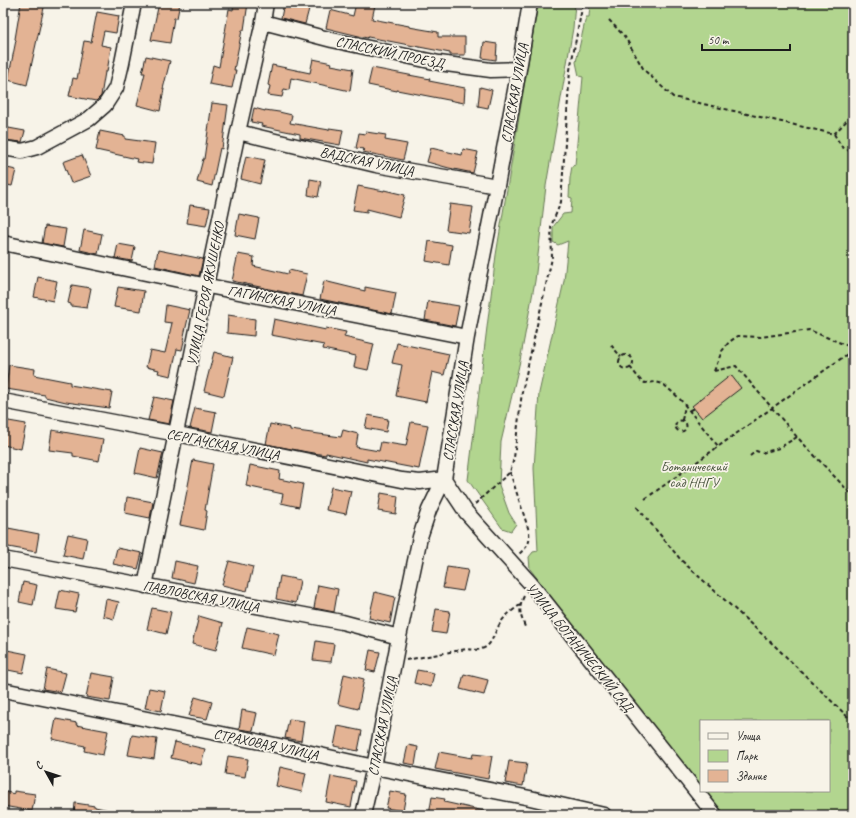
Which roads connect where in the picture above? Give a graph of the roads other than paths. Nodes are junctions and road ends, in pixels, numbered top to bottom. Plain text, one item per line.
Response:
1 (134, 3) edge
2 (266, 3) edge
3 (530, 3) edge
4 (263, 22) junction
5 (519, 69) junction
6 (238, 132) junction
7 (3, 148) edge
8 (497, 186) junction
9 (3, 243) edge
10 (206, 285) junction
11 (467, 337) junction
12 (3, 402) edge
13 (176, 434) junction
14 (444, 479) junction
15 (3, 559) edge
16 (146, 586) junction
17 (399, 637) junction
18 (3, 690) edge
19 (374, 768) junction
20 (363, 815) edge
21 (604, 815) edge
22 (715, 815) edge

1 - 7 street
2 - 4 street, УЛИЦА ГЕРОЯ ЯКУШЕНКО
3 - 5 street, СПАССКАЯ УЛИЦА
4 - 5 street, СПАССКИЙ ПРОЕЗД
4 - 6 street, УЛИЦА ГЕРОЯ ЯКУШЕНКО
5 - 8 street, СПАССКАЯ УЛИЦА
6 - 8 street, ВАДСКАЯ УЛИЦА
6 - 10 street, УЛИЦА ГЕРОЯ ЯКУШЕНКО
8 - 11 street, СПАССКАЯ УЛИЦА
9 - 10 street, ГАГИНСКАЯ УЛИЦА
10 - 11 street, ГАГИНСКАЯ УЛИЦА
10 - 13 street, УЛИЦА ГЕРОЯ ЯКУШЕНКО
11 - 14 street, СПАССКАЯ УЛИЦА
12 - 13 street, СЕРГАЧСКАЯ УЛИЦА
13 - 14 street, СЕРГАЧСКАЯ УЛИЦА
13 - 16 street, УЛИЦА ГЕРОЯ ЯКУШЕНКО
14 - 17 street, СПАССКАЯ УЛИЦА
14 - 22 street, УЛИЦА БОТАНИЧЕСКИЙ САД
15 - 16 street, ПАВЛОВСКАЯ УЛИЦА
16 - 17 street, ПАВЛОВСКАЯ УЛИЦА
17 - 19 street, СПАССКАЯ УЛИЦА
18 - 19 street, СТРАХОВАЯ УЛИЦА
19 - 20 street, СПАССКАЯ УЛИЦА
19 - 21 street, СТРАХОВАЯ УЛИЦА

